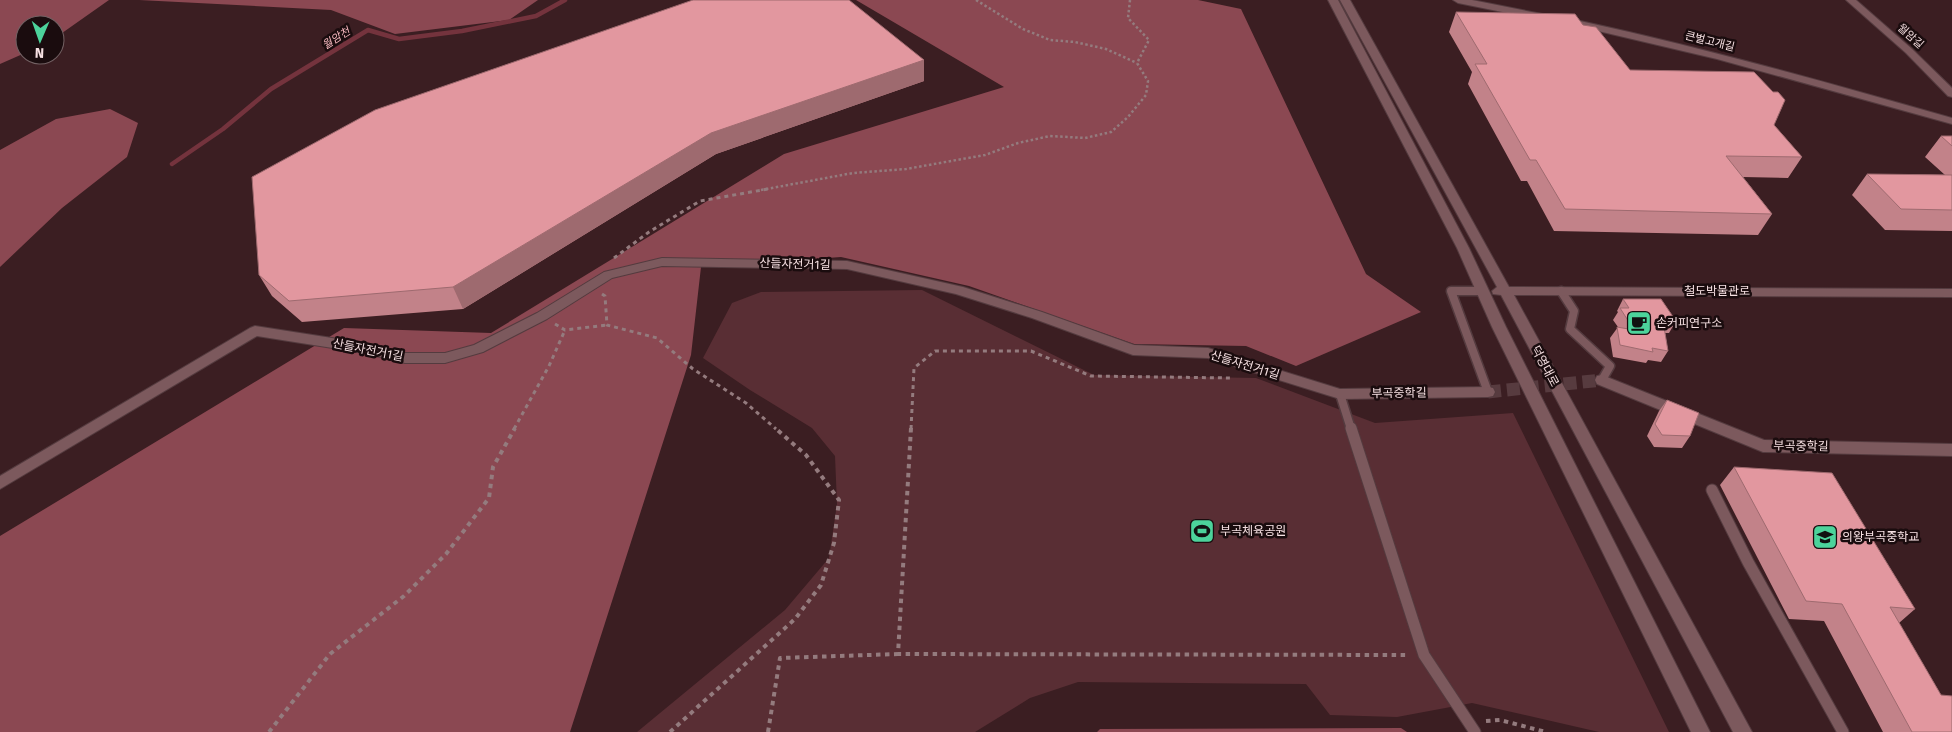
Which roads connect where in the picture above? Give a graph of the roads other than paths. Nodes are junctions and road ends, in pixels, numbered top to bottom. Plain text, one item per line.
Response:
1 (1333, 0) edge
2 (1344, 0) edge
3 (1458, 0) edge
4 (1851, 0) edge
5 (1553, 19) edge
6 (1572, 23) edge
7 (1952, 94) edge
8 (1952, 121) edge
9 (1483, 291) junction
10 (1505, 291) junction
11 (1561, 291) junction
12 (1952, 293) edge
13 (1602, 380) joint
14 (1488, 392) joint
15 (1340, 394) junction
16 (1952, 450) edge
17 (0, 483) edge
18 (1712, 490) dead end
19 (1475, 732) edge
20 (1701, 732) edge
21 (1743, 732) edge
22 (1843, 732) edge

1 - 9 street, 덕영대로
2 - 10 street, 덕영대로
3 - 5 street
4 - 7 street, 월암길
6 - 8 street, 큰벌고개길
9 - 10 street, 철도박물관로
9 - 14 lane
9 - 20 street, 덕영대로
10 - 11 street, 철도박물관로
10 - 21 street, 덕영대로
11 - 12 street, 철도박물관로
11 - 13 lane
13 - 16 street, 부곡중학길
14 - 15 street, 부곡중학길
15 - 17 street, 산들자전거1길
15 - 19 lane
18 - 22 lane

